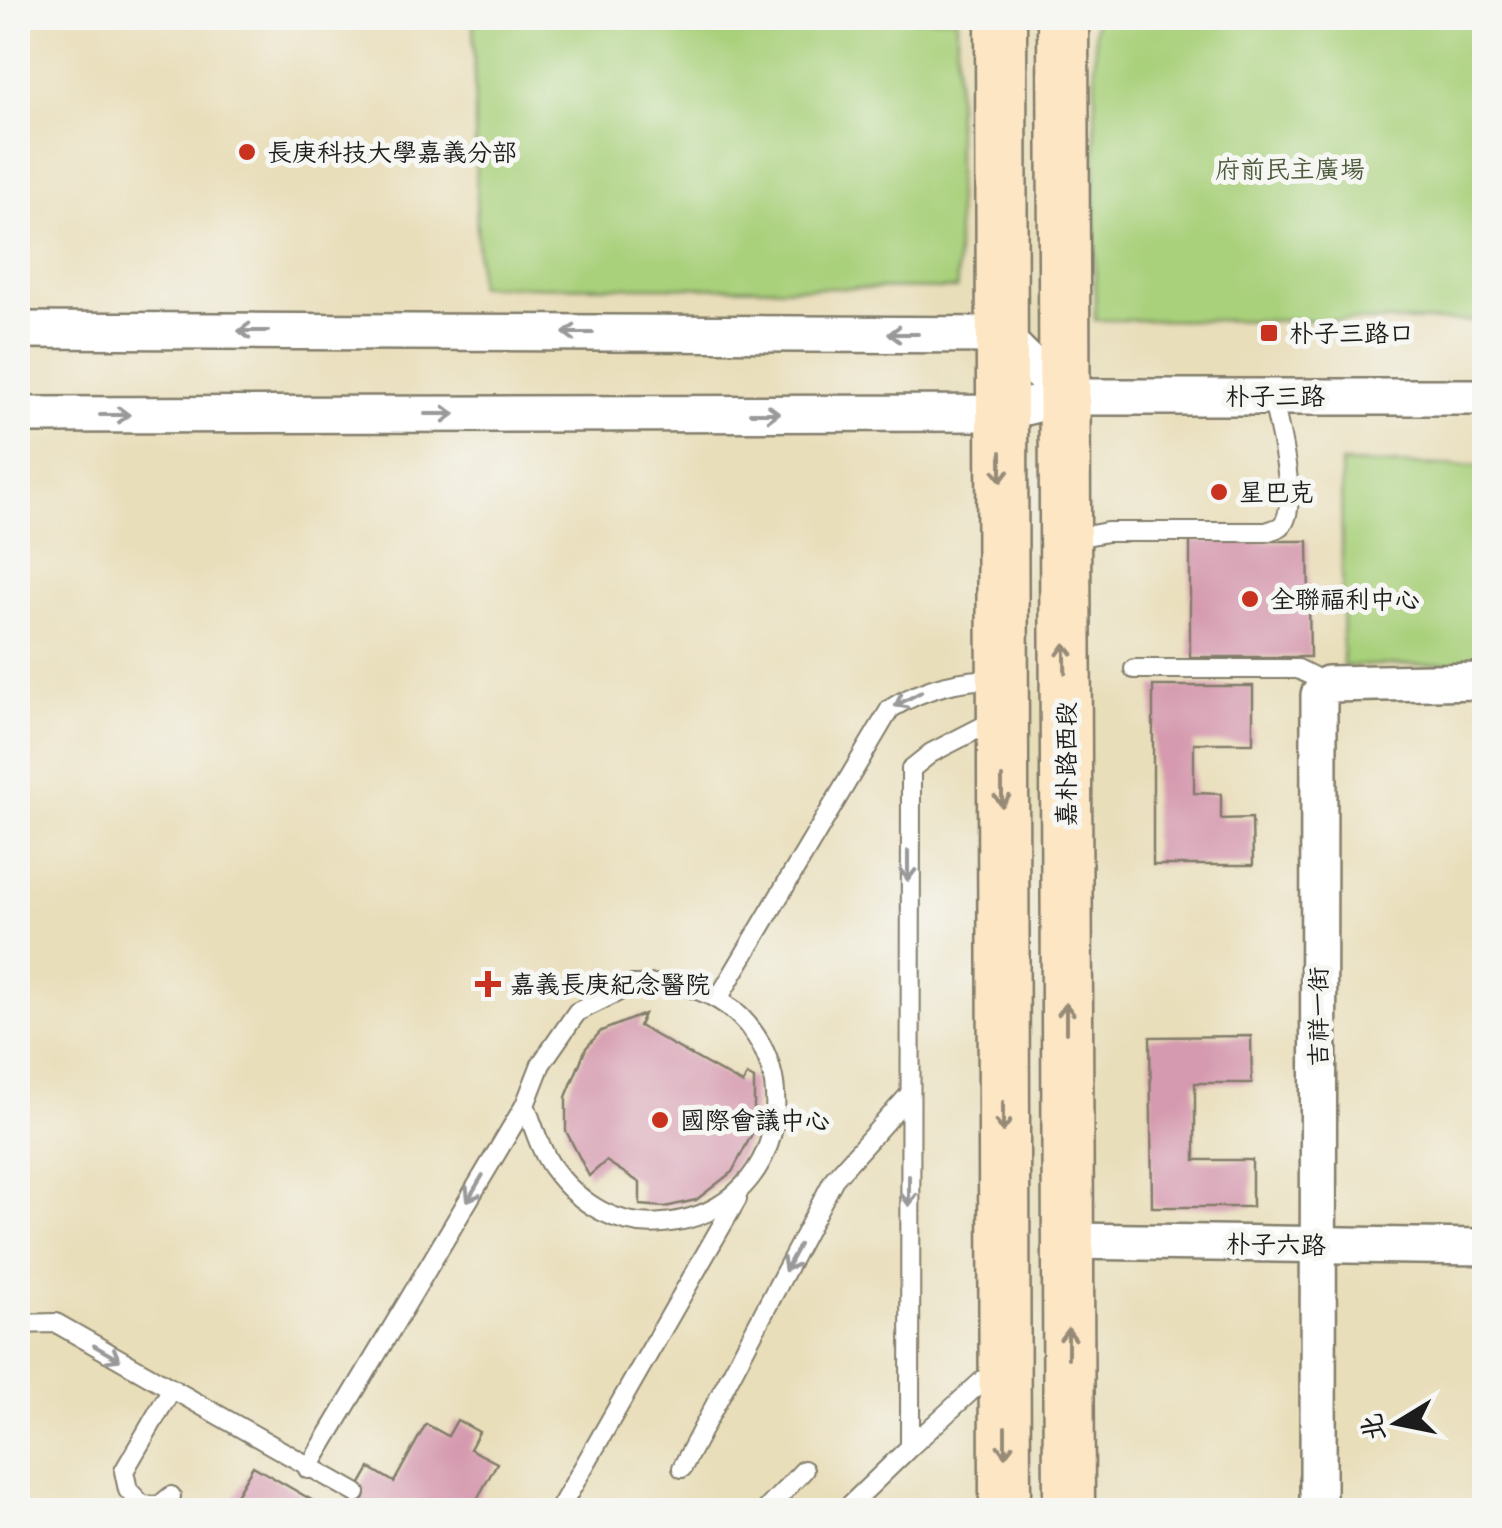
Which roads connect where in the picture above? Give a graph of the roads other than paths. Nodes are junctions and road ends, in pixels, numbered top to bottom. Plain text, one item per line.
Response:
1 (1000, 18) edge
2 (1063, 18) edge
3 (18, 330) edge
4 (1001, 335) junction
5 (1272, 396) junction
6 (1065, 397) junction
7 (1484, 397) edge
8 (1001, 413) junction
9 (18, 416) edge
10 (1064, 540) junction
11 (1134, 669) dead end
12 (1484, 681) edge
13 (1328, 684) junction
14 (1002, 698) junction
15 (718, 999) junction
16 (909, 1094) junction
17 (525, 1105) junction
18 (740, 1194) junction
19 (1067, 1241) junction
20 (1317, 1244) junction
21 (1484, 1247) edge
22 (18, 1324) edge
23 (1004, 1360) junction
24 (171, 1390) junction
25 (910, 1447) junction
26 (682, 1468) dead end
27 (308, 1470) junction
28 (804, 1470) dead end
29 (356, 1493) dead end
30 (170, 1496) dead end
31 (560, 1510) edge
32 (766, 1510) edge
33 (845, 1510) edge
34 (1005, 1510) edge
35 (1068, 1510) edge
36 (1318, 1510) edge

1 - 4 main road
2 - 6 main road, 嘉朴路西段
4 -> 3 street
4 - 6 street
4 - 8 main road
5 - 6 street, 朴子三路
5 - 7 street, 朴子三路
5 - 10 lane
6 - 8 street, 朴子三路
6 - 10 main road, 嘉朴路西段
9 -> 8 street, 朴子三路
8 -> 14 main road
19 -> 10 main road, 嘉朴路西段
11 - 13 lane
12 - 13 street
13 - 20 street, 吉祥一街
14 -> 15 lane
14 -> 16 lane
14 -> 23 main road
15 - 17 lane
15 - 18 lane
16 -> 25 lane
16 -> 26 lane
17 - 18 lane
17 -> 27 lane
18 - 31 lane
19 - 20 street, 朴子六路
35 -> 19 main road, 嘉朴路西段
20 - 21 street, 朴子六路
20 - 36 street, 吉祥一街
22 -> 24 lane
23 - 25 lane
23 -> 34 main road
24 - 27 lane
24 - 30 lane
25 - 33 lane
27 - 29 lane
28 - 32 lane

